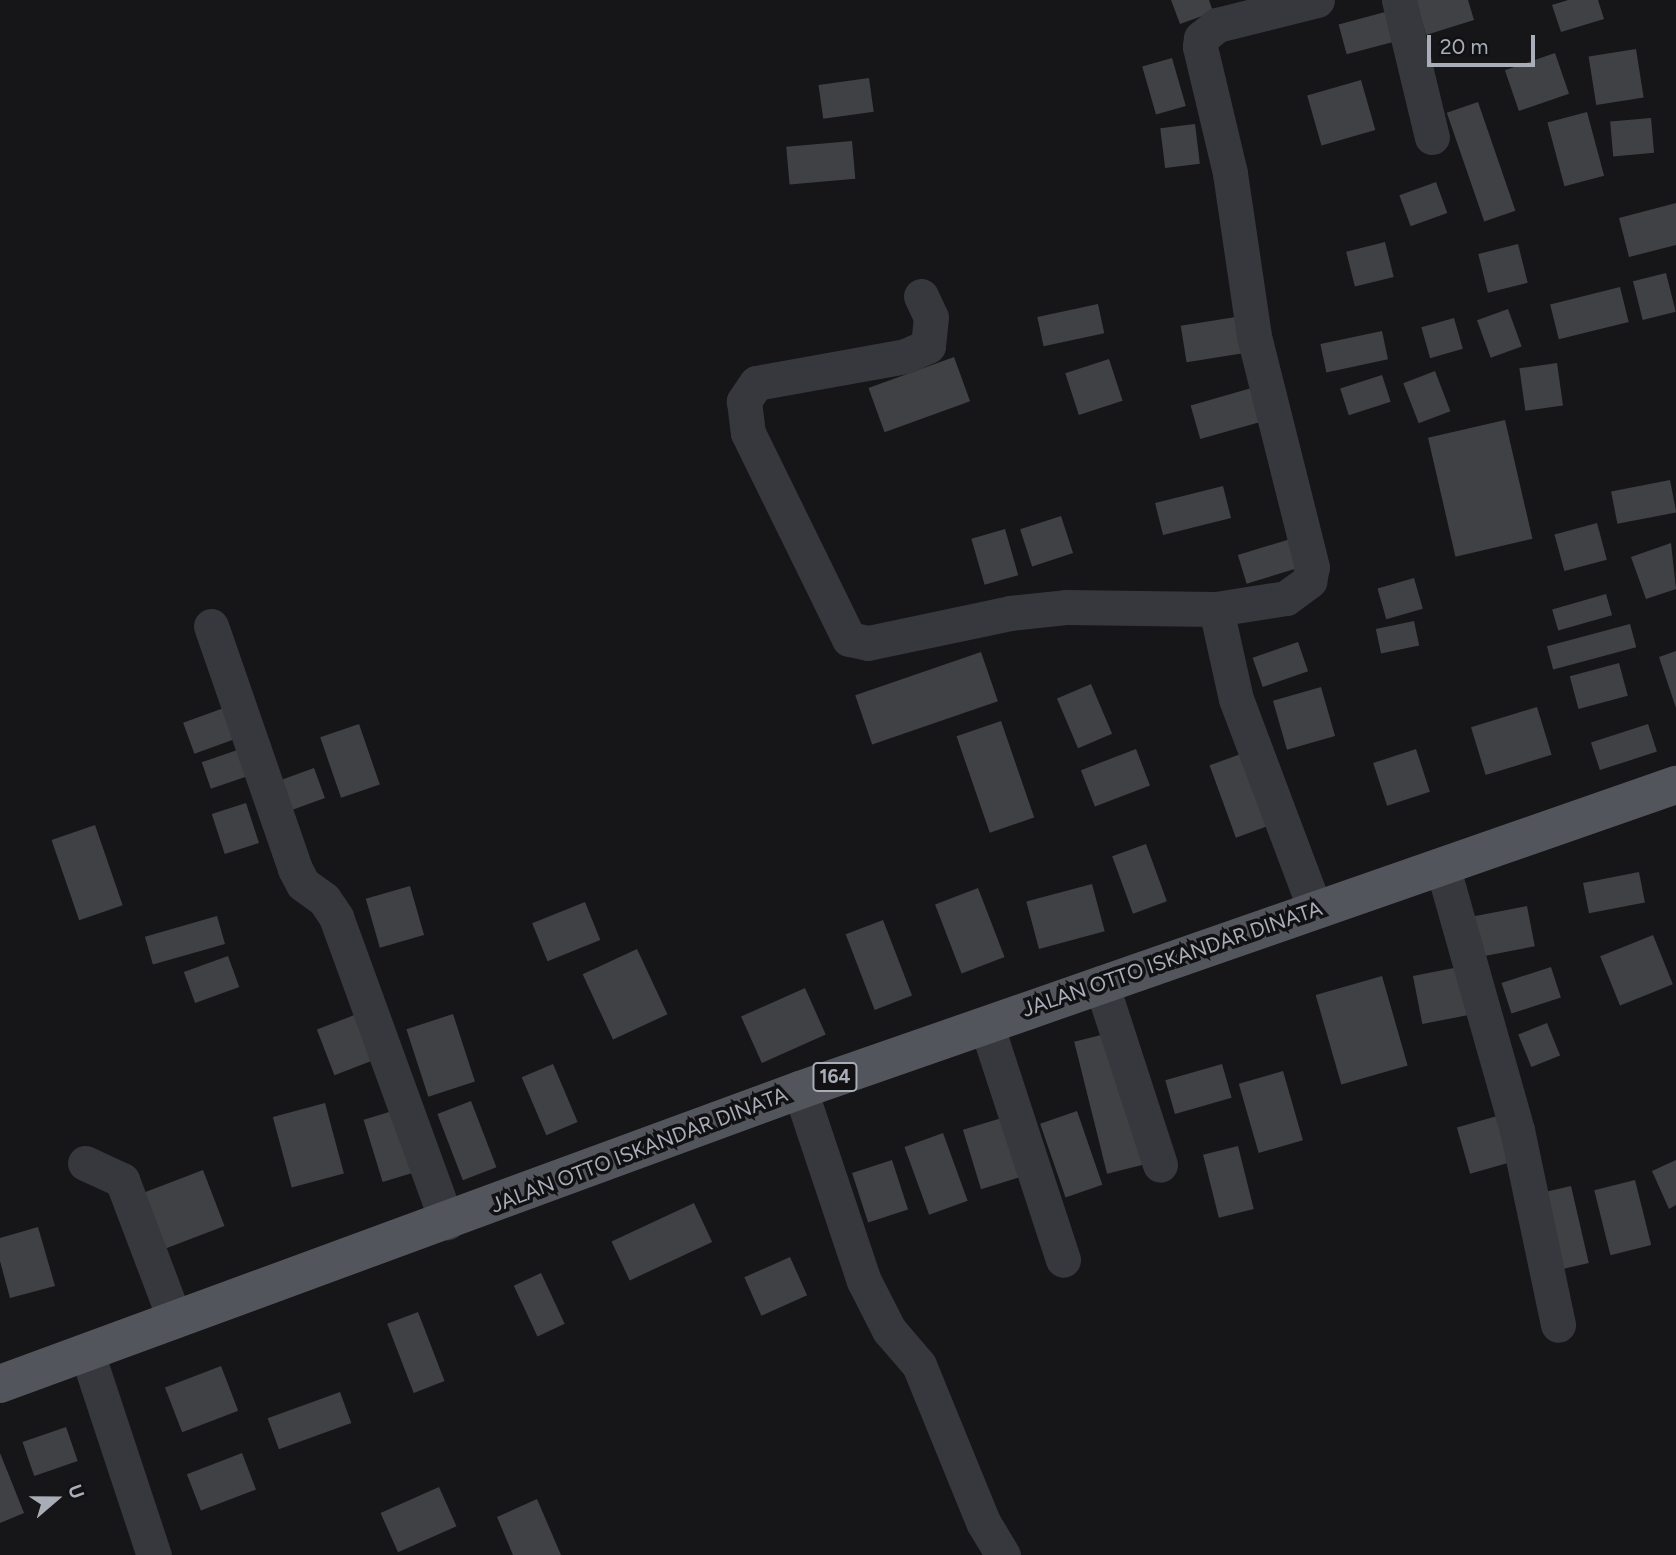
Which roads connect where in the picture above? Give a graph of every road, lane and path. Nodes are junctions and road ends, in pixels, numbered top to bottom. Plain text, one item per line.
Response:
1 (1317, 0) edge
2 (1399, 0) edge
3 (1433, 137) dead end
4 (921, 296) dead end
5 (1216, 610) junction
6 (211, 626) dead end
7 (1676, 785) edge
8 (1443, 866) junction
9 (1315, 909) junction
10 (1101, 983) junction
11 (986, 1024) junction
12 (800, 1090) junction
13 (85, 1163) dead end
14 (1160, 1165) dead end
15 (447, 1222) junction
16 (1063, 1260) dead end
17 (175, 1320) junction
18 (1558, 1325) dead end
19 (87, 1353) junction
20 (0, 1384) edge
21 (154, 1555) edge
22 (1003, 1555) edge

1 - 5 street
2 - 3 street
4 - 5 street
5 - 9 street
6 - 15 street
7 - 8 main road, JALAN OTTO ISKANDAR DINATA / 164
8 - 9 main road, JALAN OTTO ISKANDAR DINATA / 164
8 - 18 street
9 - 10 main road, JALAN OTTO ISKANDAR DINATA / 164
10 - 11 main road, JALAN OTTO ISKANDAR DINATA / 164
10 - 14 street
11 - 12 main road, JALAN OTTO ISKANDAR DINATA / 164
11 - 16 street
12 - 15 main road, JALAN OTTO ISKANDAR DINATA / 164
12 - 22 street
13 - 17 street
15 - 17 main road, JALAN OTTO ISKANDAR DINATA / 164
17 - 19 main road, JALAN OTTO ISKANDAR DINATA / 164
19 - 20 main road, JALAN OTTO ISKANDAR DINATA / 164
19 - 21 street

